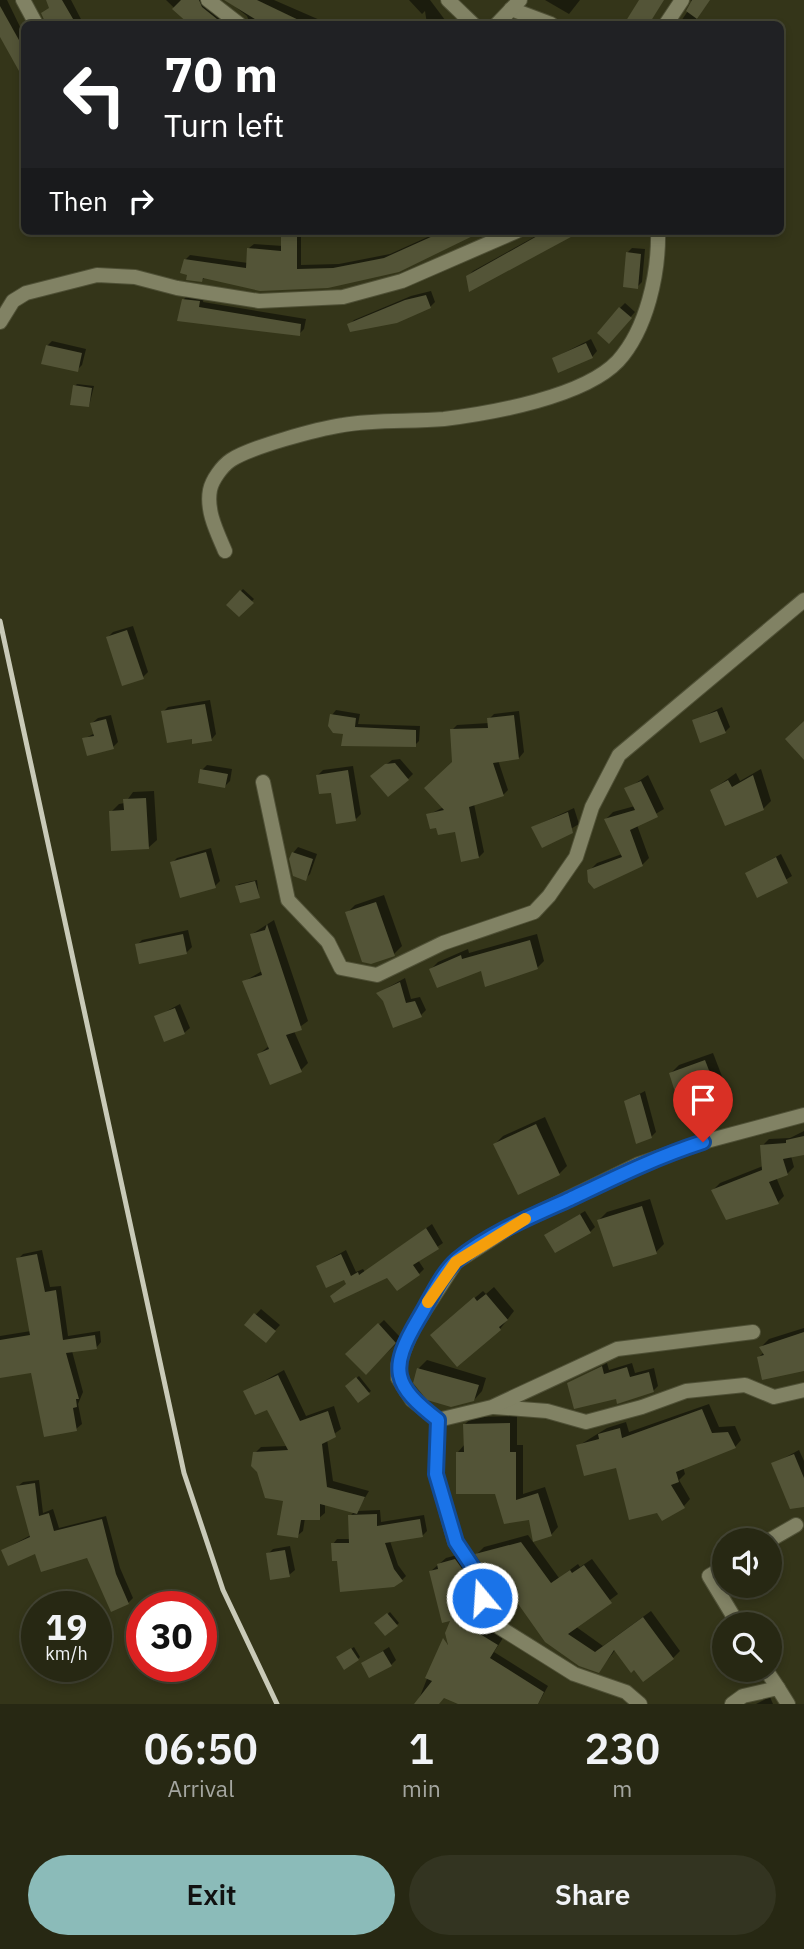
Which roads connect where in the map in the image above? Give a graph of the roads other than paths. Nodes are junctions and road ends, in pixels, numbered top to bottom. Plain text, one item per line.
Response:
1 (23, 0) edge
2 (208, 0) edge
3 (448, 0) edge
4 (682, 0) edge
5 (515, 4) edge
6 (34, 21) edge
7 (235, 21) edge
8 (470, 21) edge
9 (500, 21) edge
10 (546, 21) edge
11 (668, 21) edge
12 (508, 235) edge
13 (657, 235) edge
14 (0, 322) edge
15 (225, 551) dead end
16 (804, 600) edge
17 (263, 782) dead end
18 (804, 1115) edge
19 (753, 1332) dead end
20 (804, 1390) edge
21 (492, 1407) junction
22 (438, 1420) junction
23 (796, 1525) dead end
24 (782, 1533) edge
25 (774, 1682) edge
26 (778, 1688) junction
27 (640, 1704) edge
28 (732, 1704) edge
29 (788, 1704) edge

1 - 6 street
2 - 7 street
3 - 8 street
4 - 11 street
5 - 9 street
5 - 10 street
12 - 14 street
13 - 15 street
16 - 17 street
18 - 22 street
19 - 21 street
20 - 21 street
21 - 22 street
22 - 27 street
23 - 24 street
25 - 26 street
26 - 28 street
26 - 29 street

